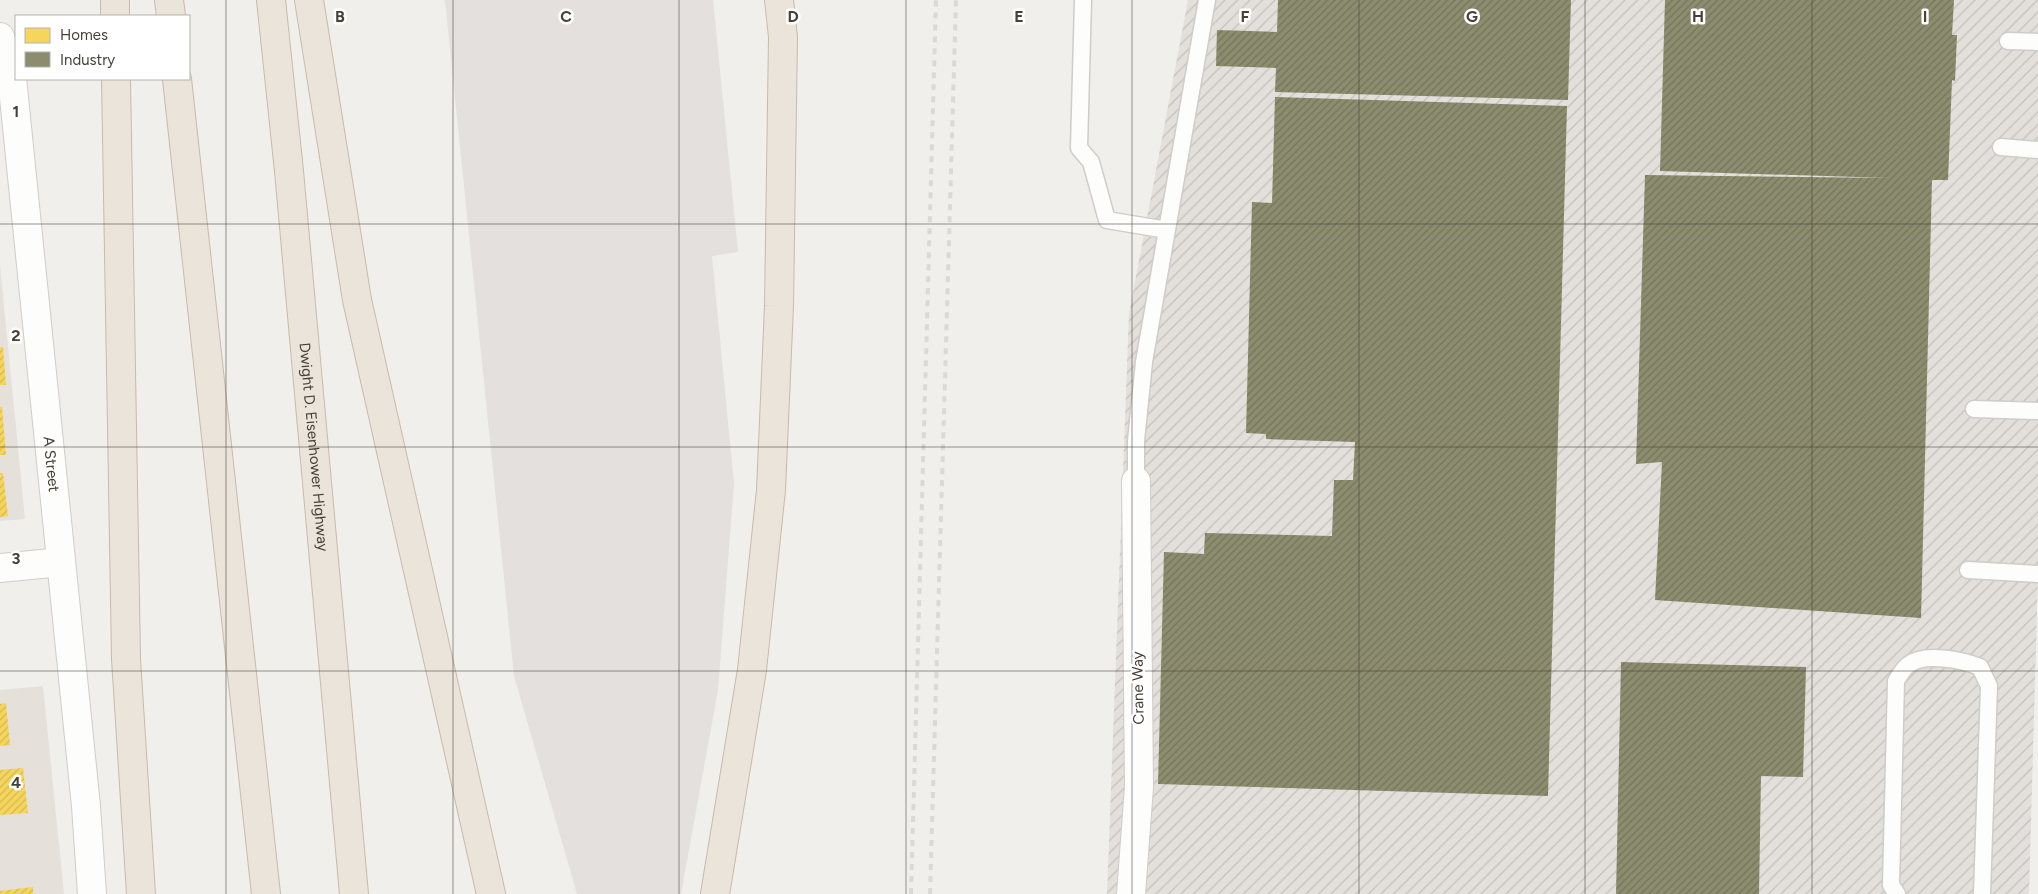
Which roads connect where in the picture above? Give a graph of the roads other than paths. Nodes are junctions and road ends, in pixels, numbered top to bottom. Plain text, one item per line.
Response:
1 (115, 0) edge
2 (169, 0) edge
3 (271, 0) edge
4 (309, 0) edge
5 (779, 0) edge
6 (1083, 0) edge
7 (1207, 0) edge
8 (115, 15) edge
9 (171, 15) edge
10 (0, 37) edge
11 (2008, 41) dead end
12 (2038, 42) edge
13 (116, 80) edge
14 (178, 80) edge
15 (2001, 147) dead end
16 (2038, 150) edge
17 (1167, 230) junction
18 (1974, 409) dead end
19 (2038, 411) edge
20 (1136, 481) joint
21 (61, 562) junction
22 (0, 568) edge
23 (1968, 570) dead end
24 (2038, 574) edge
25 (92, 894) edge
26 (141, 894) edge
27 (266, 894) edge
28 (354, 894) edge
29 (491, 894) edge
30 (714, 894) edge
31 (1131, 894) edge
32 (1897, 894) edge
33 (1982, 894) edge

1 - 8 highway
2 - 9 highway
3 - 28 highway, Dwight D. Eisenhower Highway
4 - 29 highway
5 - 30 highway
6 - 17 lane
7 - 17 lane
10 - 21 street, A Street
11 - 12 lane
13 - 26 highway
14 - 27 highway
15 - 16 lane
17 - 20 lane
18 - 19 lane
20 - 31 street, Crane Way
21 - 22 street
21 - 25 street, A Street
23 - 24 lane
32 - 33 lane

